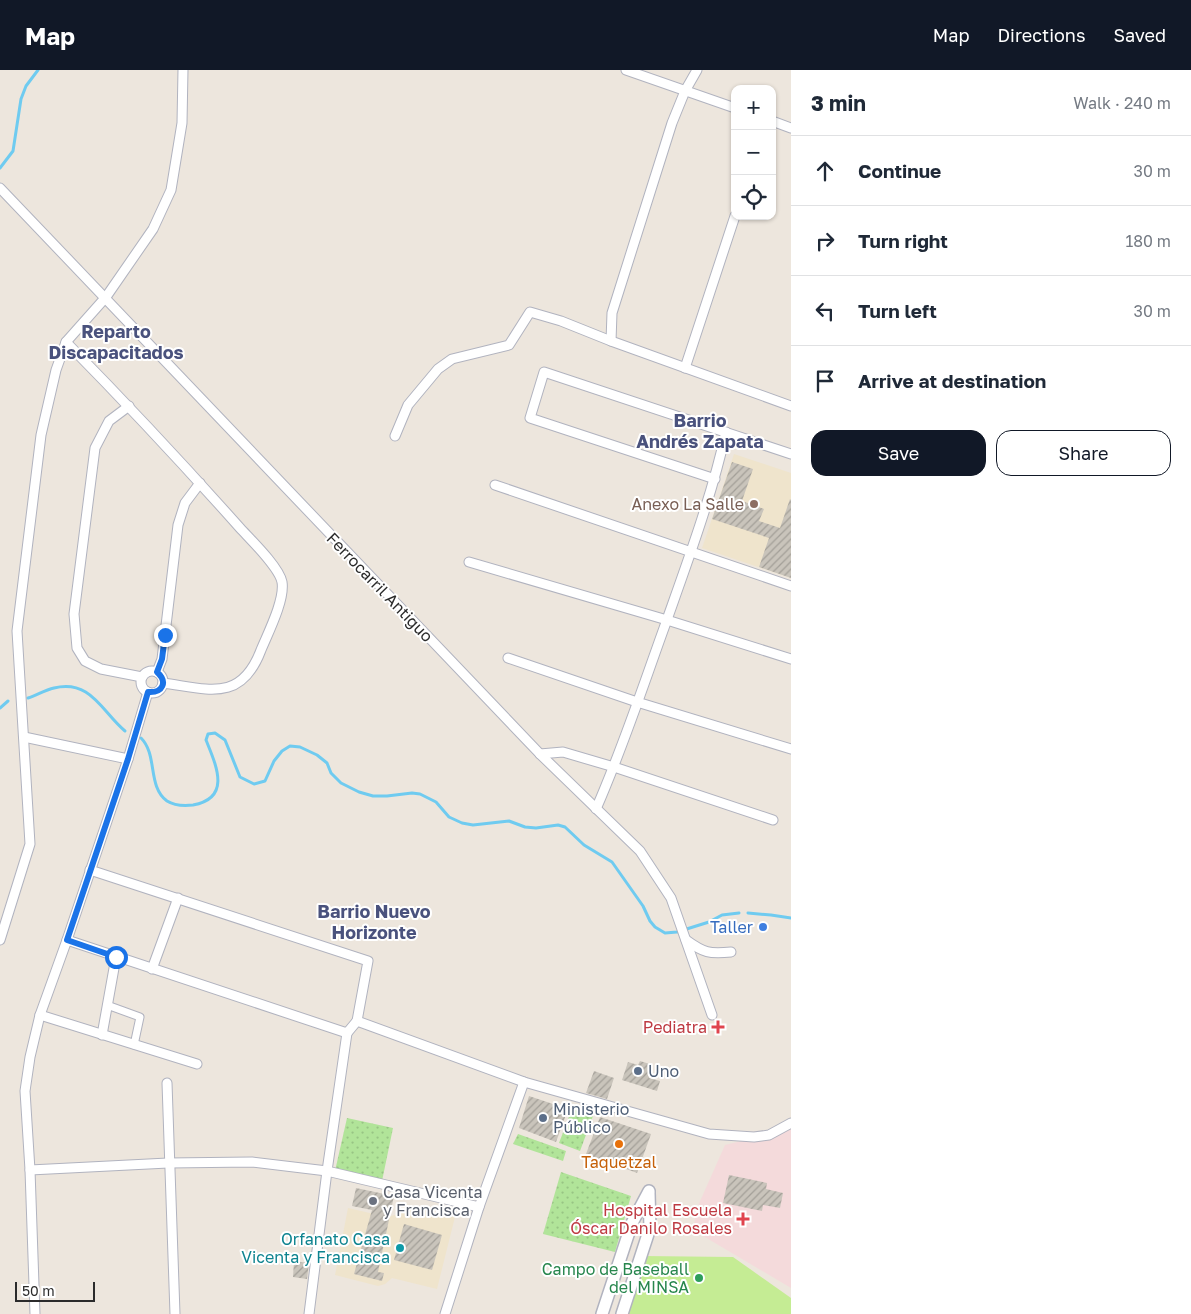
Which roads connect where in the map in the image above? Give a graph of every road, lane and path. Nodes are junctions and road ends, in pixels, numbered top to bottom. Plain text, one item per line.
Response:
1 (183, 70) edge
2 (626, 70) edge
3 (697, 70) edge
4 (685, 91) junction
5 (731, 107) edge
6 (776, 122) edge
7 (791, 128) edge
8 (0, 188) edge
9 (734, 220) edge
10 (106, 297) junction
11 (611, 341) junction
12 (66, 342) junction
13 (685, 368) junction
14 (129, 406) junction
15 (791, 406) edge
16 (726, 432) junction
17 (394, 436) dead end
18 (791, 454) edge
19 (715, 479) junction
20 (200, 483) junction
21 (495, 485) dead end
22 (690, 553) junction
23 (469, 562) dead end
24 (791, 586) edge
25 (667, 620) junction
26 (508, 658) dead end
27 (791, 659) edge
28 (157, 672) junction
29 (142, 677) junction
30 (163, 683) junction
31 (148, 692) junction
32 (637, 702) junction
33 (24, 737) junction
34 (791, 749) edge
35 (540, 754) junction
36 (128, 759) junction
37 (614, 767) junction
38 (596, 809) junction
39 (773, 820) dead end
40 (90, 870) junction
41 (178, 898) junction
42 (0, 940) edge
43 (67, 940) junction
44 (686, 940) junction
45 (731, 952) dead end
46 (116, 957) junction
47 (152, 969) junction
48 (107, 1005) junction
49 (40, 1015) junction
50 (712, 1015) dead end
51 (357, 1021) junction
52 (347, 1033) junction
53 (102, 1035) junction
54 (134, 1045) junction
55 (198, 1064) dead end
56 (524, 1082) junction
57 (167, 1083) dead end
58 (791, 1123) edge
59 (168, 1163) junction
60 (30, 1170) junction
61 (327, 1171) junction
62 (478, 1206) junction
63 (35, 1314) edge
64 (175, 1314) edge
65 (309, 1314) edge
66 (445, 1314) edge
67 (602, 1314) edge
68 (622, 1314) edge

1 - 10 street
2 - 4 street
3 - 4 street
4 - 5 street
4 - 11 street
6 - 7 street
8 - 10 street, Ferrocarril Antiguo
9 - 13 street
10 - 12 street
10 - 35 street, Ferrocarril Antiguo
11 - 13 street
11 - 17 street
12 - 14 street
12 - 33 street
13 - 15 street
14 - 20 street
14 - 29 street
16 - 18 street
16 - 19 street
16 - 19 street
19 - 22 street
20 - 28 street
20 - 30 street
21 - 22 street
22 - 24 street
22 - 25 street
23 - 25 street
25 - 27 street
25 - 32 street
26 - 32 street
28 - 29 street
28 - 30 street
29 - 31 street
30 - 31 street
31 - 36 street
32 - 34 street
32 - 37 street
33 - 36 street
33 - 42 street
35 - 37 street
35 - 38 street, Ferrocarril Antiguo
36 - 40 street
37 - 38 street
37 - 39 street
38 - 44 street, Ferrocarril Antiguo
40 - 41 street
40 - 43 street
41 - 47 street
41 - 51 street
43 - 46 street
43 - 49 street
44 - 45 street
44 - 50 street, Ferrocarril Antiguo
46 - 47 street
46 - 48 street
47 - 52 street
48 - 53 street
48 - 54 street
49 - 53 street
49 - 60 street
51 - 52 street
51 - 56 street
52 - 61 street
53 - 54 street
54 - 55 street
56 - 58 street
56 - 62 street
57 - 59 street
59 - 60 street
59 - 61 street
59 - 64 street
60 - 63 street
61 - 62 street
61 - 65 street
62 - 66 street
67 - 68 street

